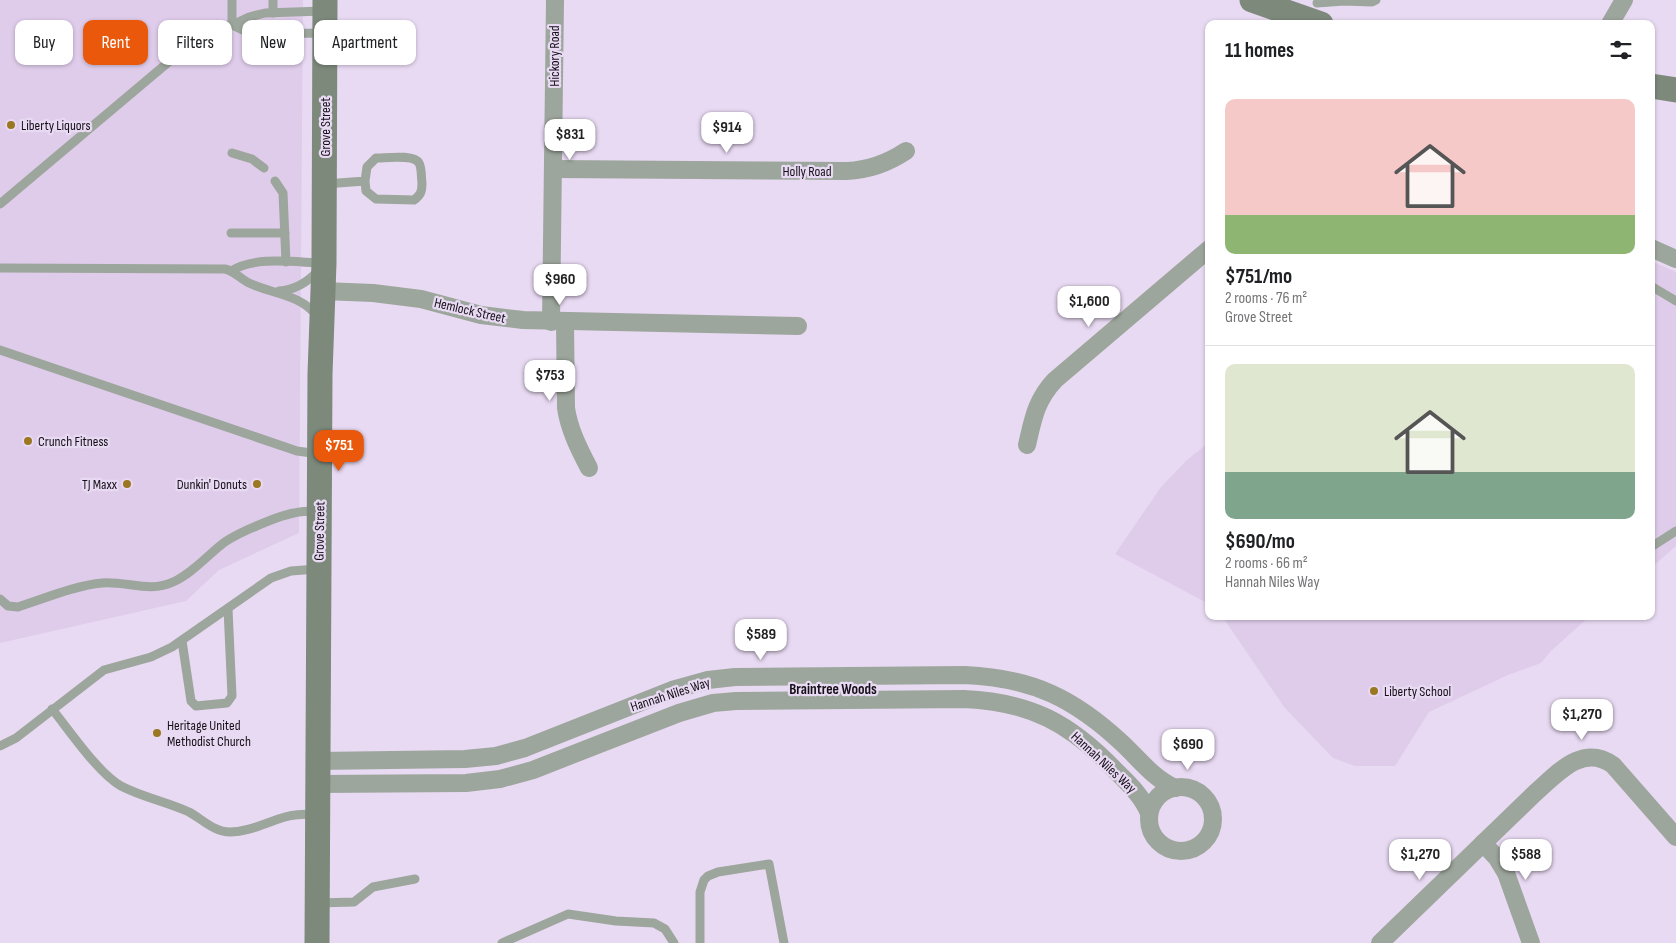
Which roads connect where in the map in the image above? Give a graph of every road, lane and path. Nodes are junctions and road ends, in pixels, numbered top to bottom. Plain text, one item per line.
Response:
1 (232, 0) edge
2 (273, 0) edge
3 (554, 0) edge
4 (1252, 0) edge
5 (1376, 0) edge
6 (1624, 0) edge
7 (1280, 5) edge
8 (1316, 12) edge
9 (273, 13) junction
10 (325, 15) edge
11 (232, 20) edge
12 (1612, 20) edge
13 (232, 25) joint
14 (165, 65) edge
15 (1655, 87) edge
16 (1676, 90) edge
17 (906, 151) dead end
18 (232, 153) dead end
19 (264, 168) dead end
20 (554, 169) junction
21 (275, 181) dead end
22 (365, 181) junction
23 (324, 184) junction
24 (0, 204) edge
25 (231, 233) dead end
26 (284, 233) junction
27 (1655, 250) edge
28 (1205, 252) edge
29 (1676, 259) edge
30 (286, 262) junction
31 (324, 263) junction
32 (0, 268) edge
33 (231, 271) junction
34 (1655, 288) edge
35 (276, 291) junction
36 (323, 291) junction
37 (1676, 301) edge
38 (558, 322) junction
39 (322, 324) junction
40 (798, 326) dead end
41 (0, 350) edge
42 (1027, 445) dead end
43 (320, 454) junction
44 (589, 468) dead end
45 (319, 511) junction
46 (1676, 531) edge
47 (1655, 544) edge
48 (318, 569) junction
49 (0, 599) edge
50 (228, 609) junction
51 (182, 641) junction
52 (850, 676) junction
53 (850, 699) junction
54 (52, 709) junction
55 (611, 714) junction
56 (620, 736) junction
57 (0, 746) edge
58 (318, 773) junction
59 (1175, 788) junction
60 (1149, 813) junction
61 (318, 814) junction
62 (1676, 837) edge
63 (1483, 843) junction
64 (414, 879) dead end
65 (317, 902) junction
66 (317, 943) edge
67 (502, 943) edge
68 (674, 943) edge
69 (700, 943) edge
70 (784, 943) edge
71 (1380, 943) edge
72 (1531, 943) edge

1 - 11 lane
2 - 9 lane
3 - 20 street, Hickory Road
4 - 7 main road
5 - 8 lane
6 - 12 street
7 - 8 main road
9 - 10 lane
9 - 13 lane
10 - 13 lane
10 - 23 main road, Grove Street
14 - 24 lane
15 - 16 main road
17 - 20 street, Holly Road
18 - 19 lane
20 - 38 street, Hickory Road
21 - 26 lane
22 - 22 lane
22 - 23 lane
23 - 31 main road, Grove Street
25 - 26 lane
26 - 30 lane
27 - 29 street
28 - 42 street
30 - 31 lane
30 - 33 lane
31 - 35 lane
31 - 36 main road, Grove Street
32 - 33 lane
33 - 35 lane
34 - 37 lane
35 - 39 lane
36 - 38 street, Hemlock Street
36 - 39 main road, Grove Street
38 - 40 street, Hemlock Street
38 - 44 street, Hickory Road
39 - 43 main road, Grove Street
41 - 43 lane
43 - 45 main road, Grove Street
45 - 48 main road, Grove Street
45 - 49 lane
46 - 47 lane
48 - 50 lane
48 - 58 main road, Grove Street
50 - 51 lane
50 - 51 lane
51 - 54 lane
52 - 53 street
52 - 55 street, Hannah Niles Way
52 - 59 street, Hannah Niles Way
53 - 56 street, Hannah Niles Way
53 - 60 street, Hannah Niles Way
54 - 57 lane
54 - 61 lane
55 - 56 street
55 - 58 street, Hannah Niles Way
56 - 58 street, Hannah Niles Way
58 - 61 main road, Grove Street
59 - 60 street
59 - 60 street, Hannah Niles Way
61 - 65 main road, Grove Street
62 - 63 street
63 - 71 street
63 - 72 street
64 - 65 lane
65 - 66 main road, Grove Street
67 - 68 lane
69 - 70 lane

